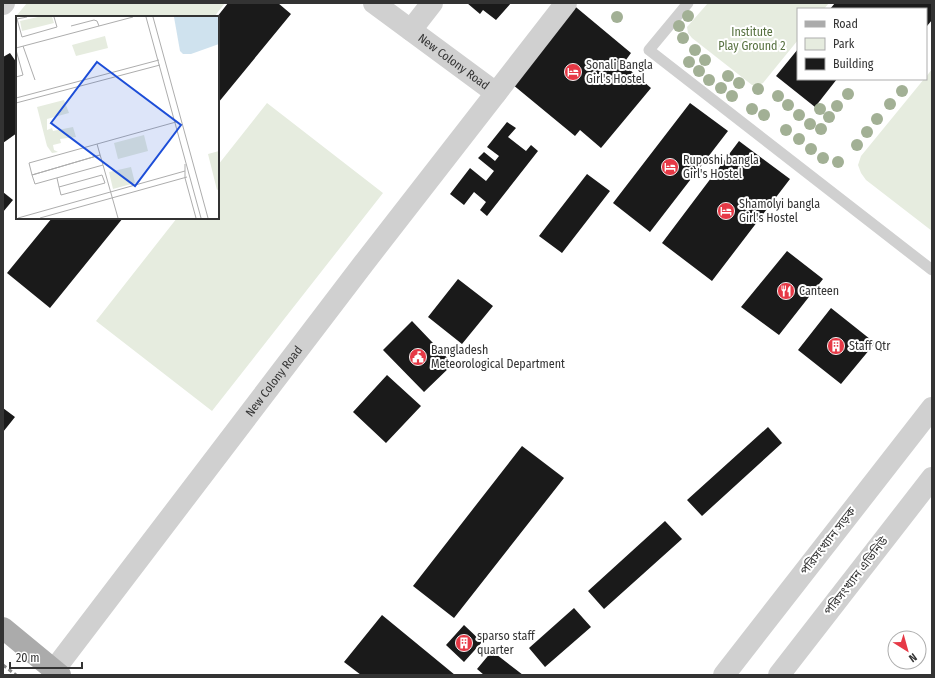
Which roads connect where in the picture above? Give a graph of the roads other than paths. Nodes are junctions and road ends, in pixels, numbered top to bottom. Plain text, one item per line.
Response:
1 (374, 3) edge
2 (432, 3) edge
3 (566, 3) edge
4 (688, 3) edge
5 (411, 30) junction
6 (496, 93) junction
7 (932, 270) edge
8 (932, 408) edge
9 (932, 478) edge
10 (3, 628) edge
11 (54, 673) edge
12 (724, 675) edge
13 (779, 675) edge

1 - 5 street, New Colony Road
2 - 5 street, New Colony Road
3 - 6 street, New Colony Road
4 - 7 lane
5 - 6 street, New Colony Road
6 - 11 street, New Colony Road
8 - 12 street, পরিসংখ্যান সড়ক
9 - 13 street, পরিসংখ্যান এভিনিউ
10 - 11 main road

